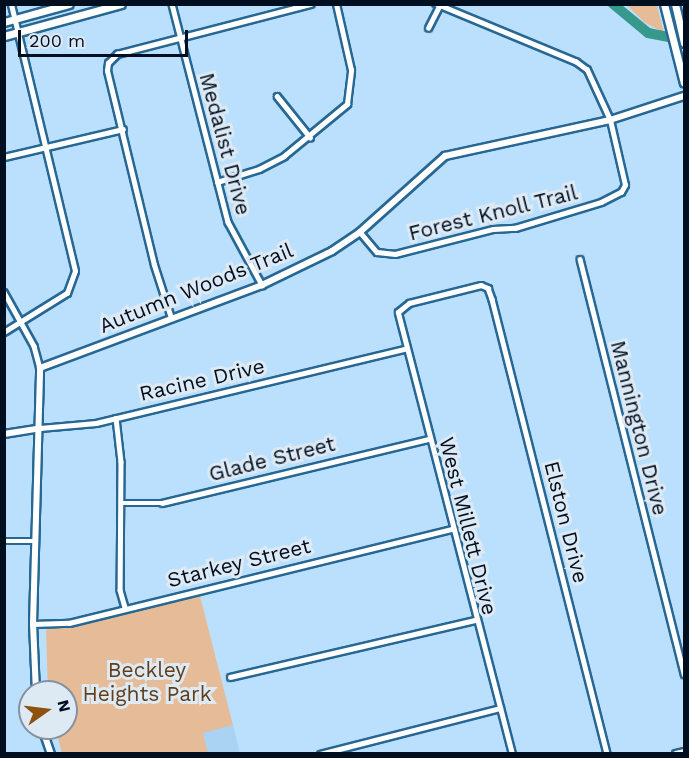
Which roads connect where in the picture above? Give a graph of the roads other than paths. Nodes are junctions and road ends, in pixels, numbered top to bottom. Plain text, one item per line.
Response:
1 (11, 4) edge
2 (69, 4) edge
3 (121, 4) edge
4 (172, 4) edge
5 (311, 4) edge
6 (336, 4) edge
7 (664, 4) edge
8 (675, 4) edge
9 (438, 5) edge
10 (287, 7) edge
11 (14, 19) junction
12 (4, 21) edge
13 (428, 28) dead end
14 (17, 33) junction
15 (4, 36) edge
16 (180, 37) junction
17 (684, 43) edge
18 (684, 83) edge
19 (277, 96) dead end
20 (684, 96) edge
21 (610, 120) junction
22 (123, 129) junction
23 (310, 137) junction
24 (43, 147) junction
25 (4, 157) edge
26 (217, 182) junction
27 (360, 232) junction
28 (580, 259) dead end
29 (262, 285) junction
30 (4, 292) edge
31 (492, 299) joint
32 (171, 318) junction
33 (22, 322) junction
34 (4, 332) edge
35 (405, 349) junction
36 (40, 368) junction
37 (116, 418) junction
38 (40, 428) junction
39 (4, 434) edge
40 (429, 439) junction
41 (121, 502) junction
42 (452, 529) junction
43 (4, 541) edge
44 (35, 541) junction
45 (125, 608) junction
46 (474, 620) junction
47 (33, 624) junction
48 (684, 674) edge
49 (230, 677) dead end
50 (35, 680) edge
51 (500, 708) junction
52 (684, 752) edge
53 (320, 753) edge
54 (512, 753) edge
55 (607, 753) edge
56 (676, 753) edge

1 - 11 street
2 - 11 main road
3 - 14 main road
4 - 16 street, Medalist Drive
5 - 10 street
6 - 23 street
7 - 18 main road
8 - 17 main road
9 - 13 street
9 - 21 street
10 - 16 street
11 - 12 main road
11 - 14 street
14 - 15 main road
14 - 24 street
16 - 22 street
16 - 26 street, Medalist Drive
19 - 23 street
20 - 21 street, Autumn Woods Trail
21 - 27 street, Autumn Woods Trail
21 - 27 street, Forest Knoll Trail
22 - 24 street
22 - 32 street
23 - 26 street
24 - 25 street
24 - 33 street
26 - 29 street, Medalist Drive
27 - 29 street, Autumn Woods Trail
28 - 48 street, Mannington Drive
29 - 32 street, Autumn Woods Trail
30 - 33 street
31 - 35 street, West Millett Drive
31 - 55 street, Elston Drive
32 - 36 street, Autumn Woods Trail
33 - 34 street
33 - 36 street
35 - 37 street, Racine Drive
35 - 40 street, West Millett Drive
36 - 38 street
37 - 38 street, Racine Drive
37 - 41 street
38 - 39 street, Racine Drive
38 - 44 street
40 - 41 street, Glade Street
40 - 42 street, West Millett Drive
41 - 45 street
42 - 45 street, Starkey Street
42 - 46 street, West Millett Drive
43 - 44 street
44 - 47 street
45 - 47 street, Starkey Street
46 - 49 street
46 - 51 street, West Millett Drive
47 - 50 street
51 - 53 street
51 - 54 street, West Millett Drive
52 - 56 street

